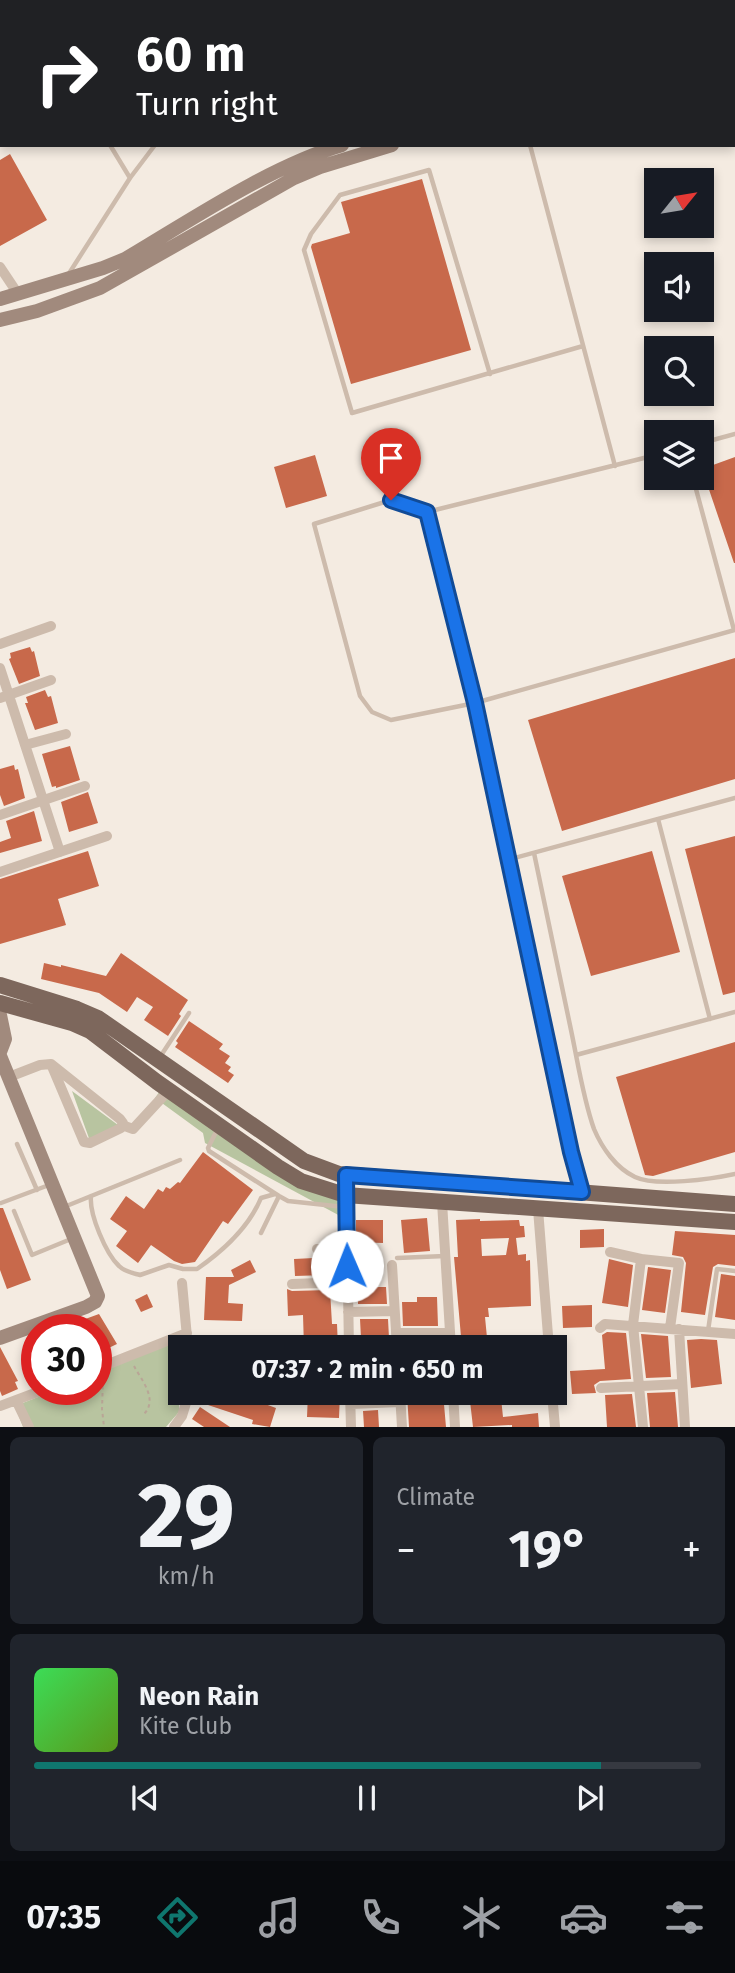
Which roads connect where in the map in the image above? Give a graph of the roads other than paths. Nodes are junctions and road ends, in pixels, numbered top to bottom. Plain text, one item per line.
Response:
1 (111, 147) edge
2 (153, 147) edge
3 (336, 147) edge
4 (385, 147) edge
5 (531, 147) edge
6 (130, 178) junction
7 (0, 267) edge
8 (65, 279) junction
9 (18, 294) junction
10 (0, 299) edge
11 (73, 299) junction
12 (0, 320) edge
13 (583, 346) junction
14 (490, 374) junction
15 (735, 433) edge
16 (714, 439) edge
17 (644, 458) edge
18 (615, 466) junction
19 (696, 490) edge
20 (427, 512) junction
21 (51, 626) dead end
22 (734, 630) edge
23 (0, 644) edge
24 (0, 668) edge
25 (51, 680) dead end
26 (4, 696) edge
27 (475, 703) junction
28 (66, 734) dead end
29 (25, 745) junction
30 (85, 786) dead end
31 (735, 798) edge
32 (43, 800) junction
33 (0, 814) edge
34 (658, 819) junction
35 (107, 836) dead end
36 (60, 852) junction
37 (534, 853) junction
38 (507, 860) junction
39 (0, 872) edge
40 (0, 985) edge
41 (0, 1003) edge
42 (735, 1012) edge
43 (189, 1013) dead end
44 (0, 1015) edge
45 (710, 1019) junction
46 (0, 1054) edge
47 (576, 1055) junction
48 (158, 1061) junction
49 (51, 1063) junction
50 (9, 1077) junction
51 (169, 1090) junction
52 (122, 1125) junction
53 (219, 1126) junction
54 (17, 1144) dead end
55 (180, 1160) dead end
56 (735, 1174) edge
57 (346, 1175) junction
58 (53, 1184) junction
59 (37, 1189) junction
60 (582, 1192) junction
61 (277, 1195) junction
62 (91, 1196) junction
63 (345, 1201) junction
64 (442, 1202) junction
65 (1, 1203) edge
66 (735, 1204) edge
67 (63, 1207) junction
68 (538, 1209) junction
69 (14, 1211) dead end
70 (585, 1212) junction
71 (735, 1222) edge
72 (261, 1233) dead end
73 (75, 1237) junction
74 (317, 1249) dead end
75 (346, 1250) junction
76 (610, 1252) dead end
77 (446, 1256) junction
78 (641, 1259) junction
79 (394, 1261) joint
80 (735, 1271) edge
81 (347, 1282) junction
82 (182, 1283) dead end
83 (292, 1284) dead end
84 (394, 1311) junction
85 (348, 1312) junction
86 (633, 1325) junction
87 (600, 1328) dead end
88 (675, 1329) junction
89 (708, 1332) junction
90 (187, 1333) joint
91 (396, 1333) joint
92 (450, 1333) joint
93 (735, 1334) edge
94 (349, 1335) edge
95 (548, 1335) edge
96 (0, 1338) edge
97 (112, 1362) edge
98 (682, 1384) junction
99 (639, 1386) junction
100 (601, 1388) dead end
101 (21, 1398) edge
102 (16, 1400) junction
103 (185, 1405) edge
104 (351, 1405) edge
105 (401, 1405) edge
106 (454, 1405) edge
107 (553, 1405) edge
108 (0, 1406) edge
109 (29, 1427) edge
110 (174, 1427) edge
111 (351, 1427) edge
112 (402, 1427) edge
113 (456, 1427) edge
114 (555, 1427) edge
115 (643, 1427) edge
116 (685, 1427) edge

1 - 6 lane
2 - 6 lane
3 - 8 street
4 - 11 street
5 - 13 lane
6 - 8 lane
7 - 9 street
8 - 9 street
8 - 11 lane
9 - 10 street
11 - 12 street
13 - 14 lane
13 - 18 lane
14 - 14 lane
15 - 16 lane
17 - 18 lane
18 - 20 lane
19 - 22 lane
20 - 27 lane
20 - 27 lane
21 - 23 street
22 - 27 lane
24 - 26 street
25 - 26 street
26 - 29 street
27 - 38 lane
28 - 29 street
29 - 32 street
30 - 32 street
31 - 34 lane
32 - 33 street
32 - 36 street
34 - 37 lane
34 - 45 lane
35 - 36 street
36 - 39 street
37 - 38 lane
37 - 47 lane
38 - 60 lane
40 - 48 main road
41 - 51 main road
42 - 45 lane
43 - 48 lane
44 - 46 street
45 - 47 lane
46 - 50 street
47 - 56 lane
48 - 57 main road
49 - 50 street
49 - 52 street
49 - 52 street
50 - 58 street
51 - 52 street
51 - 53 main road
53 - 61 lane
53 - 63 main road
54 - 59 lane
55 - 62 lane
57 - 60 main road
57 - 63 street
58 - 59 lane
58 - 67 street
59 - 65 lane
60 - 66 main road
60 - 70 lane
61 - 62 lane
61 - 63 lane
61 - 72 lane
62 - 67 lane
63 - 64 main road
63 - 75 street
64 - 68 main road
64 - 77 street
67 - 73 street
68 - 70 main road
68 - 95 street
69 - 73 lane
70 - 71 main road
73 - 96 street
74 - 75 street
75 - 81 street
76 - 78 street
77 - 79 lane
77 - 92 street
78 - 86 street
78 - 88 street
79 - 84 street
80 - 89 lane
81 - 83 street
81 - 85 street
82 - 90 street
84 - 85 street
84 - 91 street
85 - 94 street
86 - 87 street
86 - 88 street
86 - 99 street
88 - 89 street
88 - 98 street
89 - 93 street
90 - 97 street
91 - 92 street
98 - 99 street
98 - 116 street
99 - 100 street
99 - 115 street
101 - 102 street
102 - 108 street
102 - 109 street
103 - 110 street
104 - 111 street
105 - 112 street
106 - 113 street
107 - 114 street

